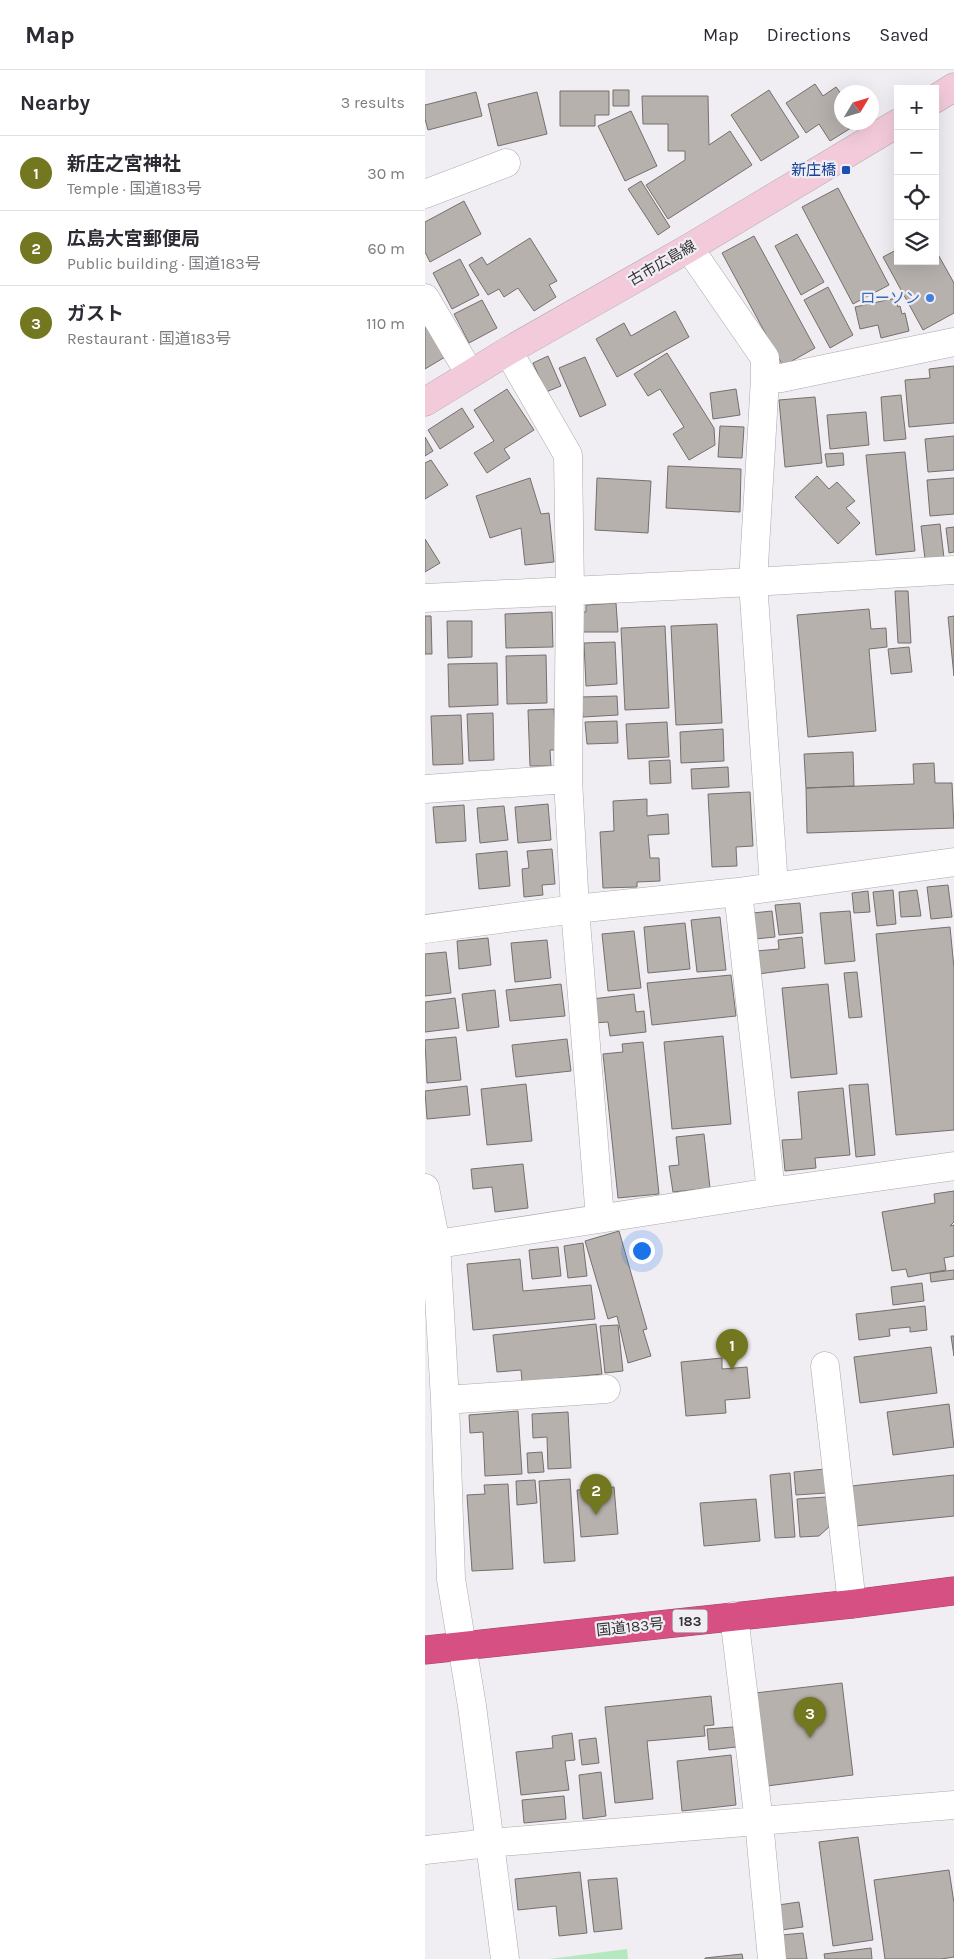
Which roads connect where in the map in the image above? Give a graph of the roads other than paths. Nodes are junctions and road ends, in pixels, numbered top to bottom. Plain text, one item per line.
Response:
1 (954, 87) edge
2 (939, 96) edge
3 (894, 125) edge
4 (506, 163) dead end
5 (425, 194) edge
6 (689, 248) junction
7 (425, 298) edge
8 (954, 342) edge
9 (508, 351) junction
10 (470, 374) junction
11 (765, 379) junction
12 (425, 402) edge
13 (954, 570) edge
14 (753, 582) junction
15 (570, 592) junction
16 (425, 598) edge
17 (568, 779) junction
18 (425, 789) edge
19 (954, 862) edge
20 (773, 886) junction
21 (738, 892) junction
22 (575, 909) junction
23 (425, 929) edge
24 (954, 1166) edge
25 (425, 1188) edge
26 (771, 1192) junction
27 (600, 1218) junction
28 (430, 1245) edge
29 (825, 1366) dead end
30 (606, 1389) dead end
31 (445, 1400) junction
32 (954, 1591) edge
33 (852, 1604) junction
34 (734, 1616) junction
35 (461, 1645) junction
36 (425, 1650) edge
37 (954, 1805) edge
38 (759, 1822) junction
39 (489, 1843) junction
40 (425, 1850) edge
41 (505, 1959) edge
42 (772, 1959) edge

1 - 2 main road
3 - 6 main road, 古市広島線
4 - 5 street
6 - 9 main road, 古市広島線
6 - 11 street
7 - 10 street
8 - 11 street
9 - 10 main road, 古市広島線
9 - 15 street
10 - 12 main road, 古市広島線
11 - 14 street
13 - 14 street
14 - 15 street
14 - 20 street
15 - 16 street
15 - 17 street
17 - 18 street
17 - 22 street
19 - 20 street
20 - 21 street
21 - 22 street
21 - 26 street
22 - 23 street
22 - 27 street
24 - 26 street
25 - 28 street
26 - 27 street
27 - 28 street
28 - 31 street
29 - 33 street
30 - 31 street
31 - 35 street
32 - 33 highway, 国道183号 / 183
33 - 34 highway, 国道183号 / 183
34 - 35 highway, 国道183号 / 183
34 - 38 street
35 - 36 highway, 国道183号 / 183
35 - 39 street
37 - 38 street
38 - 39 street
38 - 42 street
39 - 40 street
39 - 41 street

